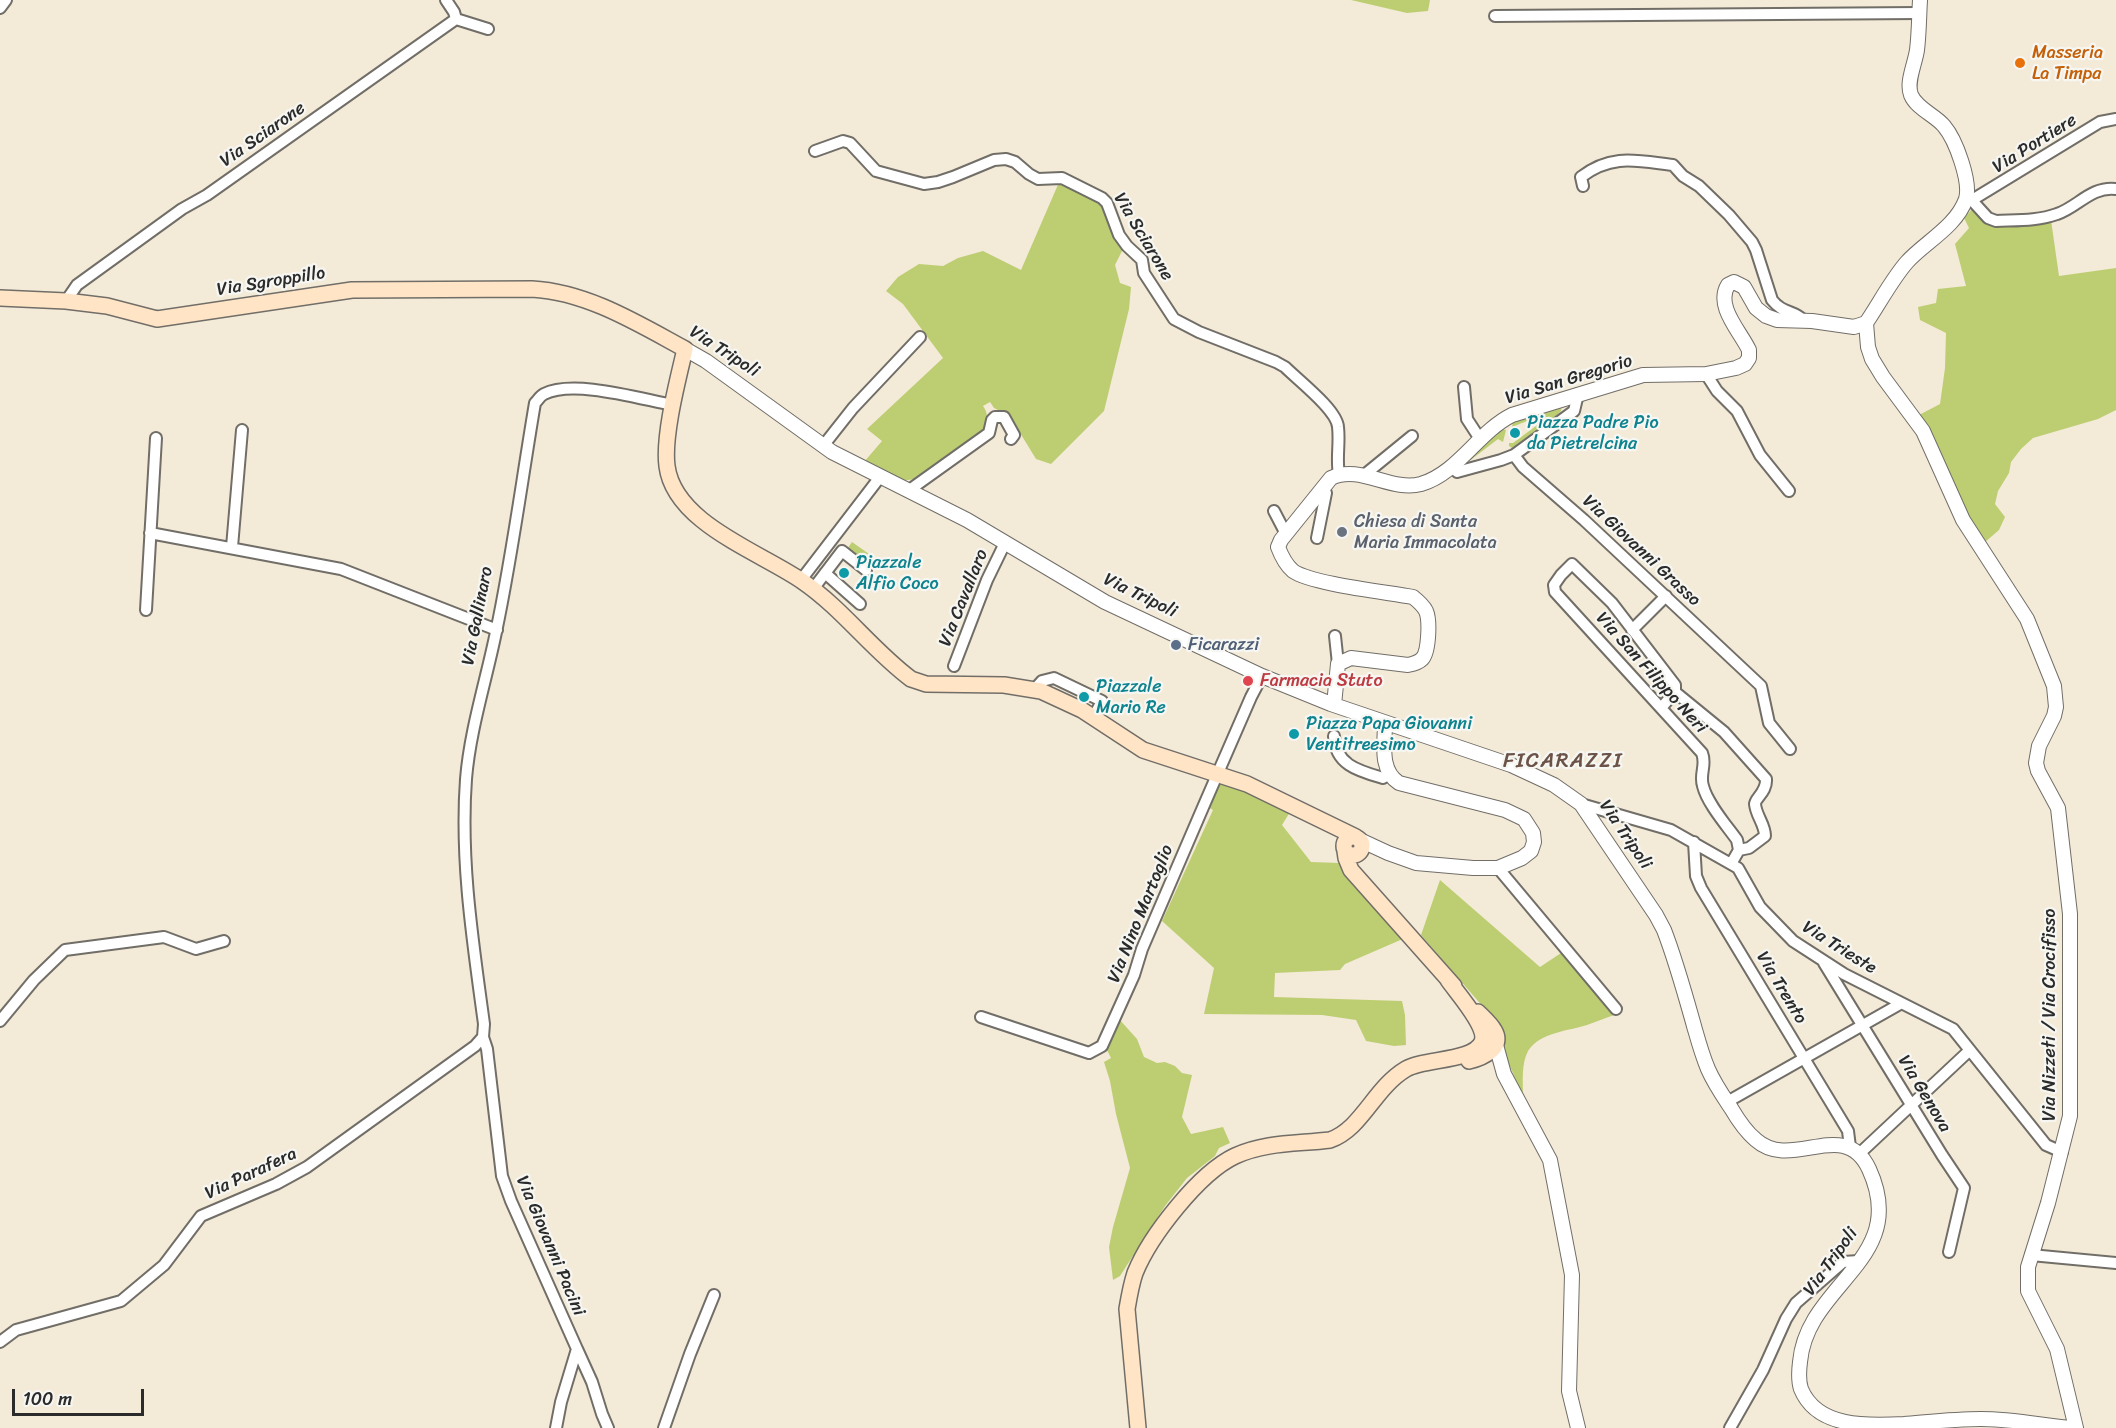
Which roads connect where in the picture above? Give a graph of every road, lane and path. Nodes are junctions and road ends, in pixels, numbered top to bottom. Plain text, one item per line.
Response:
1 (6, 0) edge
2 (446, 0) edge
3 (1920, 7) edge
4 (0, 8) edge
5 (1495, 16) dead end
6 (456, 19) junction
7 (488, 29) dead end
8 (2116, 119) edge
9 (815, 151) dead end
10 (1583, 186) dead end
11 (2116, 189) edge
12 (1970, 197) junction
13 (551, 290) joint
14 (0, 298) edge
15 (66, 301) junction
16 (1803, 321) junction
17 (1866, 323) junction
18 (920, 337) dead end
19 (685, 349) junction
20 (1706, 374) junction
21 (1464, 387) dead end
22 (1578, 394) junction
23 (673, 405) junction
24 (242, 430) dead end
25 (1412, 436) dead end
26 (156, 438) dead end
27 (1011, 439) dead end
28 (1480, 439) junction
29 (824, 446) junction
30 (1514, 454) junction
31 (1457, 472) dead end
32 (1339, 474) junction
33 (1363, 476) junction
34 (880, 477) junction
35 (1322, 489) junction
36 (908, 491) junction
37 (1789, 491) dead end
38 (1274, 511) dead end
39 (150, 532) junction
40 (1286, 534) junction
41 (1317, 538) dead end
42 (1005, 543) junction
43 (232, 547) junction
44 (866, 570) dead end
45 (825, 573) junction
46 (807, 585) junction
47 (1666, 596) junction
48 (860, 604) dead end
49 (146, 610) dead end
50 (497, 630) junction
51 (1632, 630) junction
52 (1335, 636) dead end
53 (1338, 664) junction
54 (954, 666) dead end
55 (1262, 676) junction
56 (1675, 692) junction
57 (1334, 705) junction
58 (1661, 708) junction
59 (1385, 723) junction
60 (1334, 736) dead end
61 (1790, 749) dead end
62 (1219, 774) junction
63 (1390, 774) junction
64 (1581, 804) junction
65 (1694, 842) junction
66 (1353, 845) junction
67 (1739, 849) junction
68 (1731, 864) junction
69 (1498, 868) junction
70 (224, 941) dead end
71 (1822, 960) junction
72 (1448, 980) junction
73 (1458, 995) junction
74 (1900, 1004) junction
75 (1616, 1009) dead end
76 (981, 1017) dead end
77 (0, 1022) edge
78 (1862, 1025) junction
79 (483, 1037) junction
80 (1492, 1049) junction
81 (1970, 1050) junction
82 (1804, 1058) junction
83 (1430, 1061) junction
84 (1727, 1102) junction
85 (1913, 1106) junction
86 (1855, 1151) junction
87 (2061, 1152) junction
88 (1949, 1252) dead end
89 (2031, 1255) junction
90 (1859, 1261) junction
91 (2116, 1263) edge
92 (714, 1295) dead end
93 (0, 1342) edge
94 (577, 1349) junction
95 (556, 1428) edge
96 (608, 1428) edge
97 (664, 1428) edge
98 (1138, 1428) edge
99 (1578, 1428) edge
100 (1730, 1428) edge
101 (2073, 1428) edge

1 - 4 street
2 - 6 street
3 - 5 street
3 - 12 street
6 - 7 street
6 - 15 street, Via Sciarone
8 - 12 street, Via Portiere
9 - 32 street, Via Sciarone
10 - 16 street
11 - 12 street
12 - 17 street
13 - 15 main road, Via Sgroppillo
13 - 19 main road, Via Tripoli
14 - 15 main road, Via Sgroppillo
16 - 17 street, Via San Gregorio
16 - 20 street, Via San Gregorio
17 - 87 street, Via Nizzeti / Via Crocifisso
18 - 29 street
19 - 23 main road
19 - 29 street, Via Tripoli
20 - 22 street, Via San Gregorio
20 - 37 street
21 - 28 street
22 - 28 street, Via San Gregorio
22 - 30 street
23 - 46 main road
23 - 50 street, Via Gallinaro
24 - 43 street
25 - 33 street
26 - 39 street
27 - 36 street
28 - 33 street, Via San Gregorio
29 - 34 street, Via Tripoli
30 - 31 street
30 - 47 street, Via Giovanni Grasso
32 - 33 street, Via San Gregorio
32 - 35 street
34 - 36 street, Via Tripoli
34 - 46 street
35 - 40 street
35 - 41 street
36 - 42 street, Via Tripoli
38 - 40 street
39 - 43 street
39 - 49 street
40 - 53 street
42 - 54 street, Via Cavallaro
42 - 55 street, Via Tripoli
43 - 50 street
44 - 45 street
45 - 46 street
45 - 48 street
46 - 62 main road
47 - 51 street
47 - 61 street, Via Giovanni Grasso
50 - 79 street, Via Gallinaro
51 - 56 street
51 - 58 street, Via San Filippo Neri
52 - 53 street
53 - 57 street
55 - 57 street, Via Tripoli
55 - 62 street, Via Nino Martoglio
56 - 58 street
56 - 67 street
57 - 59 street, Via Tripoli
58 - 67 street, Via San Filippo Neri
59 - 63 street
59 - 64 street, Via Tripoli
60 - 63 street
62 - 66 main road
62 - 76 street, Via Nino Martoglio
63 - 69 street
64 - 65 street, Via Trieste
64 - 84 street, Via Tripoli
65 - 68 street, Via Trieste
65 - 82 street, Via Trento
66 - 69 street
66 - 72 main road
67 - 68 street
68 - 71 street, Via Trieste
69 - 75 street
70 - 77 street
71 - 74 street, Via Trieste
71 - 78 street, Via Genova
72 - 73 main road
72 - 80 main road
73 - 80 street
73 - 83 main road
74 - 78 street
74 - 81 street, Via Trieste
78 - 82 street
78 - 85 street, Via Genova
79 - 93 street, Via Parafera
79 - 94 street, Via Giovanni Pacini
80 - 83 main road
80 - 99 street
81 - 85 street
81 - 87 street, Via Trieste
82 - 84 street
82 - 86 street, Via Trento
83 - 98 main road
84 - 86 street, Via Tripoli
85 - 86 street
85 - 88 street, Via Genova
86 - 90 street, Via Tripoli
87 - 89 street, Via Nizzeti / Via Crocifisso
89 - 91 street
89 - 101 street, Via Nizzeti / Via Crocifisso
90 - 100 street
90 - 101 street, Via Tripoli
92 - 97 street
94 - 95 street
94 - 96 street, Via Giovanni Pacini

